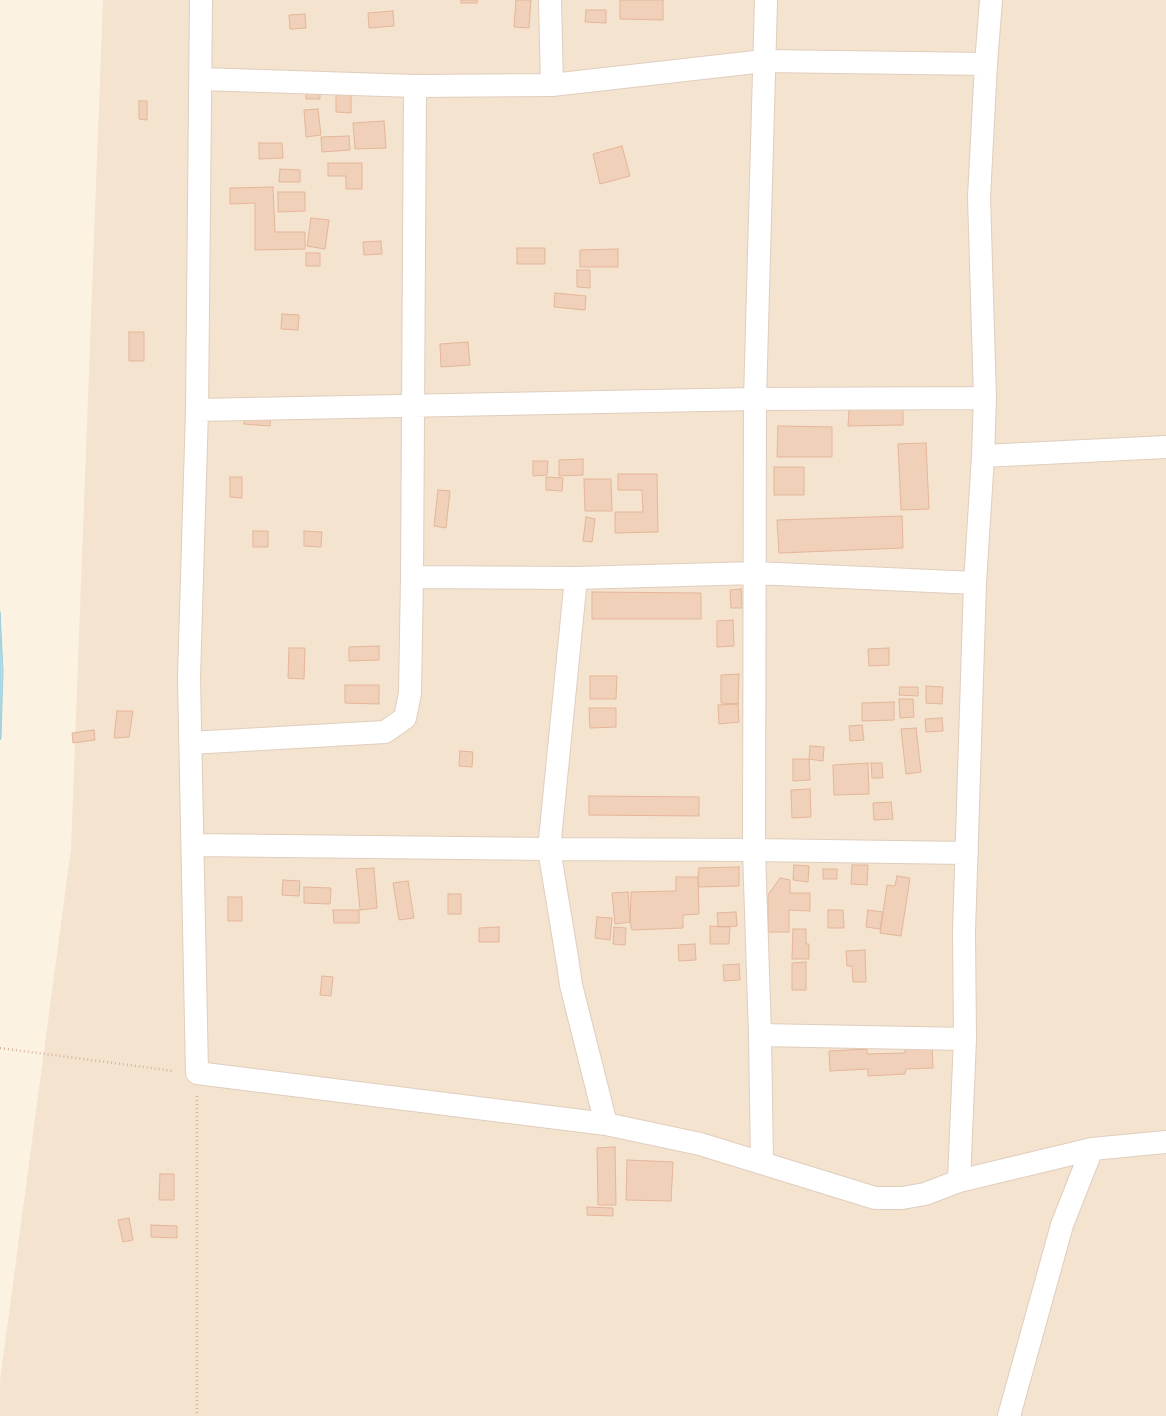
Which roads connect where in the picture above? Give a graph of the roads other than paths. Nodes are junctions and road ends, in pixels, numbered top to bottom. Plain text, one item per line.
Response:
1 (201, 0) edge
2 (550, 0) edge
3 (766, 0) edge
4 (991, 0) edge
5 (764, 61) junction
6 (986, 64) junction
7 (201, 79) junction
8 (552, 85) junction
9 (415, 86) junction
10 (985, 398) junction
11 (755, 399) junction
12 (413, 406) junction
13 (197, 410) junction
14 (1166, 447) edge
15 (983, 456) junction
16 (755, 573) junction
17 (412, 577) junction
18 (576, 578) junction
19 (975, 583) junction
20 (190, 743) junction
21 (193, 845) junction
22 (549, 849) junction
23 (754, 850) junction
24 (967, 853) junction
25 (760, 1035) junction
26 (965, 1039) junction
27 (606, 1124) junction
28 (1166, 1142) edge
29 (1092, 1149) junction
30 (762, 1163) junction
31 (959, 1180) junction
32 (1009, 1416) edge

1 - 7 street
2 - 8 street
3 - 5 street
4 - 6 street
5 - 6 street
5 - 8 street
5 - 11 street
6 - 10 street
7 - 9 street
7 - 13 street
8 - 9 street
9 - 12 street
10 - 11 street
10 - 15 street
11 - 12 street
11 - 16 street
12 - 13 street
12 - 17 street
13 - 20 street
14 - 15 street
15 - 19 street
16 - 18 street
16 - 19 street
16 - 23 street
17 - 18 street
17 - 20 street
18 - 22 street
19 - 24 street
20 - 21 street
21 - 22 street
21 - 27 street
22 - 23 street
22 - 27 street
23 - 24 street
23 - 25 street
24 - 26 street
25 - 26 street
25 - 30 street
26 - 31 street
27 - 30 street
28 - 29 street
29 - 31 street
29 - 32 street
30 - 31 street

